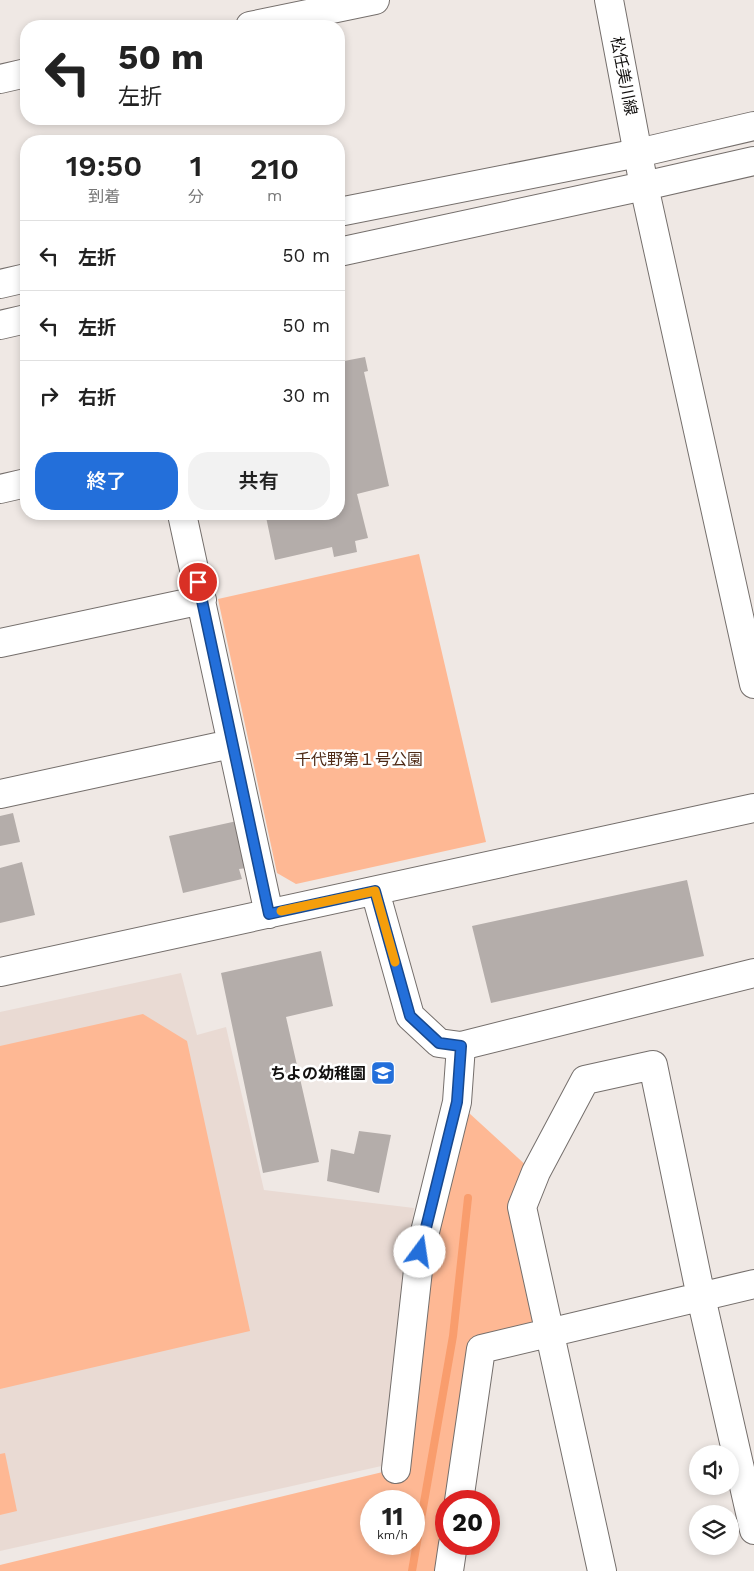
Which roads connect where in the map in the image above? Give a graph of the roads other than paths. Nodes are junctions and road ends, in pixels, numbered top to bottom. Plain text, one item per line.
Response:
1 (374, 0) edge
2 (610, 0) edge
3 (279, 20) edge
4 (20, 75) edge
5 (0, 79) edge
6 (754, 126) edge
7 (638, 153) junction
8 (754, 161) edge
9 (644, 186) junction
10 (345, 211) edge
11 (345, 251) edge
12 (20, 279) edge
13 (0, 284) edge
14 (20, 320) edge
15 (0, 325) edge
16 (20, 484) edge
17 (0, 489) edge
18 (183, 520) edge
19 (202, 600) junction
20 (0, 643) edge
21 (754, 684) edge
22 (231, 744) junction
23 (0, 794) edge
24 (754, 808) edge
25 (375, 891) junction
26 (269, 914) junction
27 (0, 972) edge
28 (754, 973) edge
29 (461, 1046) junction
30 (754, 1284) edge
31 (701, 1297) junction
32 (551, 1334) junction
33 (396, 1469) dead end
34 (461, 1490) edge
35 (754, 1530) edge
36 (452, 1555) edge
37 (450, 1571) edge
38 (602, 1571) edge

1 - 3 street
2 - 7 street, 松任美川線
4 - 5 street
6 - 7 street
7 - 9 street, 松任美川線
7 - 10 street
8 - 9 street
9 - 11 street
9 - 21 street, 松任美川線
12 - 13 street
14 - 15 street
16 - 17 street
18 - 19 street
19 - 20 street
19 - 22 street
22 - 23 street
22 - 26 street
24 - 25 street
25 - 26 street
25 - 29 street
26 - 27 street
28 - 29 street
29 - 33 street
30 - 31 street
31 - 32 street
31 - 32 street
31 - 35 street
32 - 34 street
32 - 38 street
36 - 37 street

